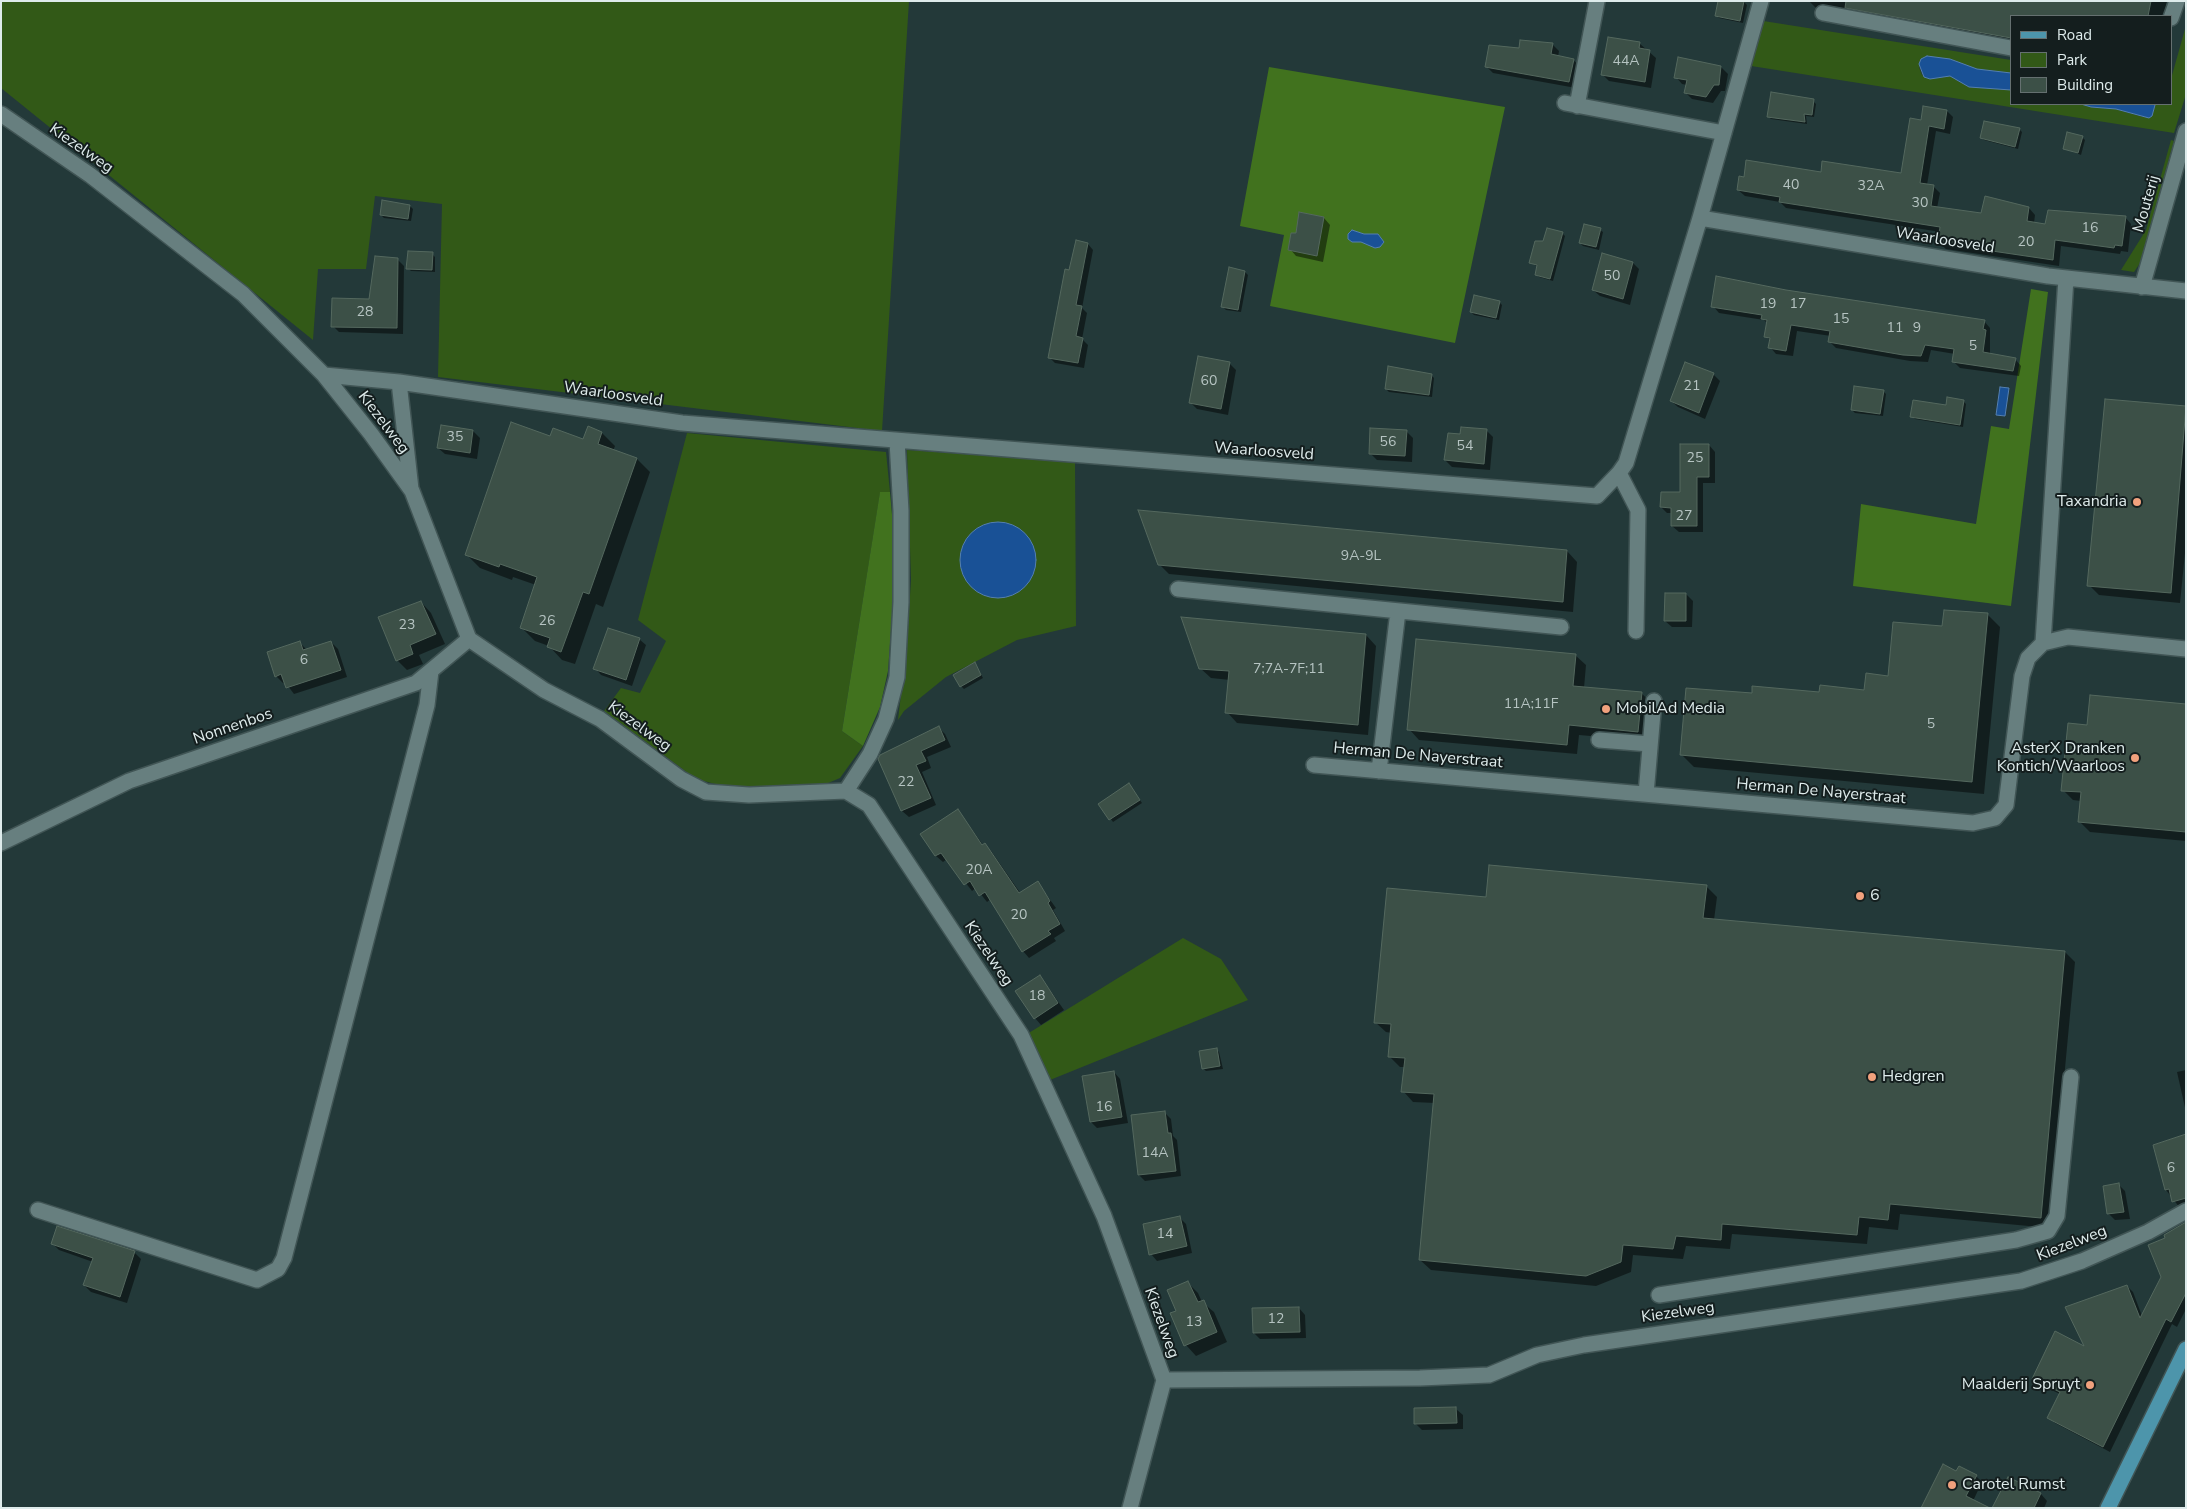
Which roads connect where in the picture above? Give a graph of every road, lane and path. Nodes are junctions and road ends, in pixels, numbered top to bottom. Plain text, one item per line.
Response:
1 (1597, 1) edge
2 (1761, 1) edge
3 (2176, 1) edge
4 (1823, 13) dead end
5 (2172, 15) edge
6 (2010, 48) edge
7 (1, 114) edge
8 (2186, 131) edge
9 (1724, 133) junction
10 (1700, 218) junction
11 (2066, 278) junction
12 (2142, 287) junction
13 (2186, 291) edge
14 (324, 375) junction
15 (399, 382) junction
16 (897, 441) junction
17 (1619, 473) junction
18 (412, 491) junction
19 (1178, 589) dead end
20 (1398, 611) junction
21 (1561, 627) dead end
22 (1636, 631) dead end
23 (469, 639) junction
24 (2043, 643) junction
25 (2186, 649) edge
26 (431, 671) junction
27 (1654, 700) dead end
28 (1599, 740) dead end
29 (1650, 744) junction
30 (1314, 765) dead end
31 (1379, 771) junction
32 (846, 791) junction
33 (1646, 794) junction
34 (1, 843) edge
35 (2071, 1077) dead end
36 (38, 1210) dead end
37 (2186, 1212) edge
38 (1659, 1295) dead end
39 (2186, 1349) edge
40 (1164, 1380) junction
41 (1130, 1508) edge
42 (2108, 1508) edge

1 - 9 street
2 - 9 street, Waarloosveld
3 - 5 street
4 - 6 street
7 - 14 street, Kiezelweg
8 - 12 street, Mouterij
9 - 10 street, Waarloosveld
10 - 11 street, Waarloosveld
10 - 17 street, Waarloosveld
11 - 12 street, Waarloosveld
11 - 24 street
12 - 13 street, Waarloosveld
14 - 15 street, Waarloosveld
14 - 18 street, Kiezelweg
15 - 16 street, Waarloosveld
15 - 18 street
16 - 17 street, Waarloosveld
16 - 32 street
17 - 22 street
18 - 23 street, Kiezelweg
19 - 20 street
20 - 21 street
20 - 31 street
23 - 26 street, Nonnenbos
23 - 32 street, Kiezelweg
24 - 25 street
24 - 33 street, Herman De Nayerstraat
26 - 34 street, Nonnenbos
26 - 36 street
27 - 29 street
28 - 29 street
29 - 33 street
30 - 31 street, Herman De Nayerstraat
31 - 33 street, Herman De Nayerstraat
32 - 40 street, Kiezelweg
35 - 38 street
37 - 40 street, Kiezelweg
39 - 42 main road
40 - 41 street, Kiezelweg

